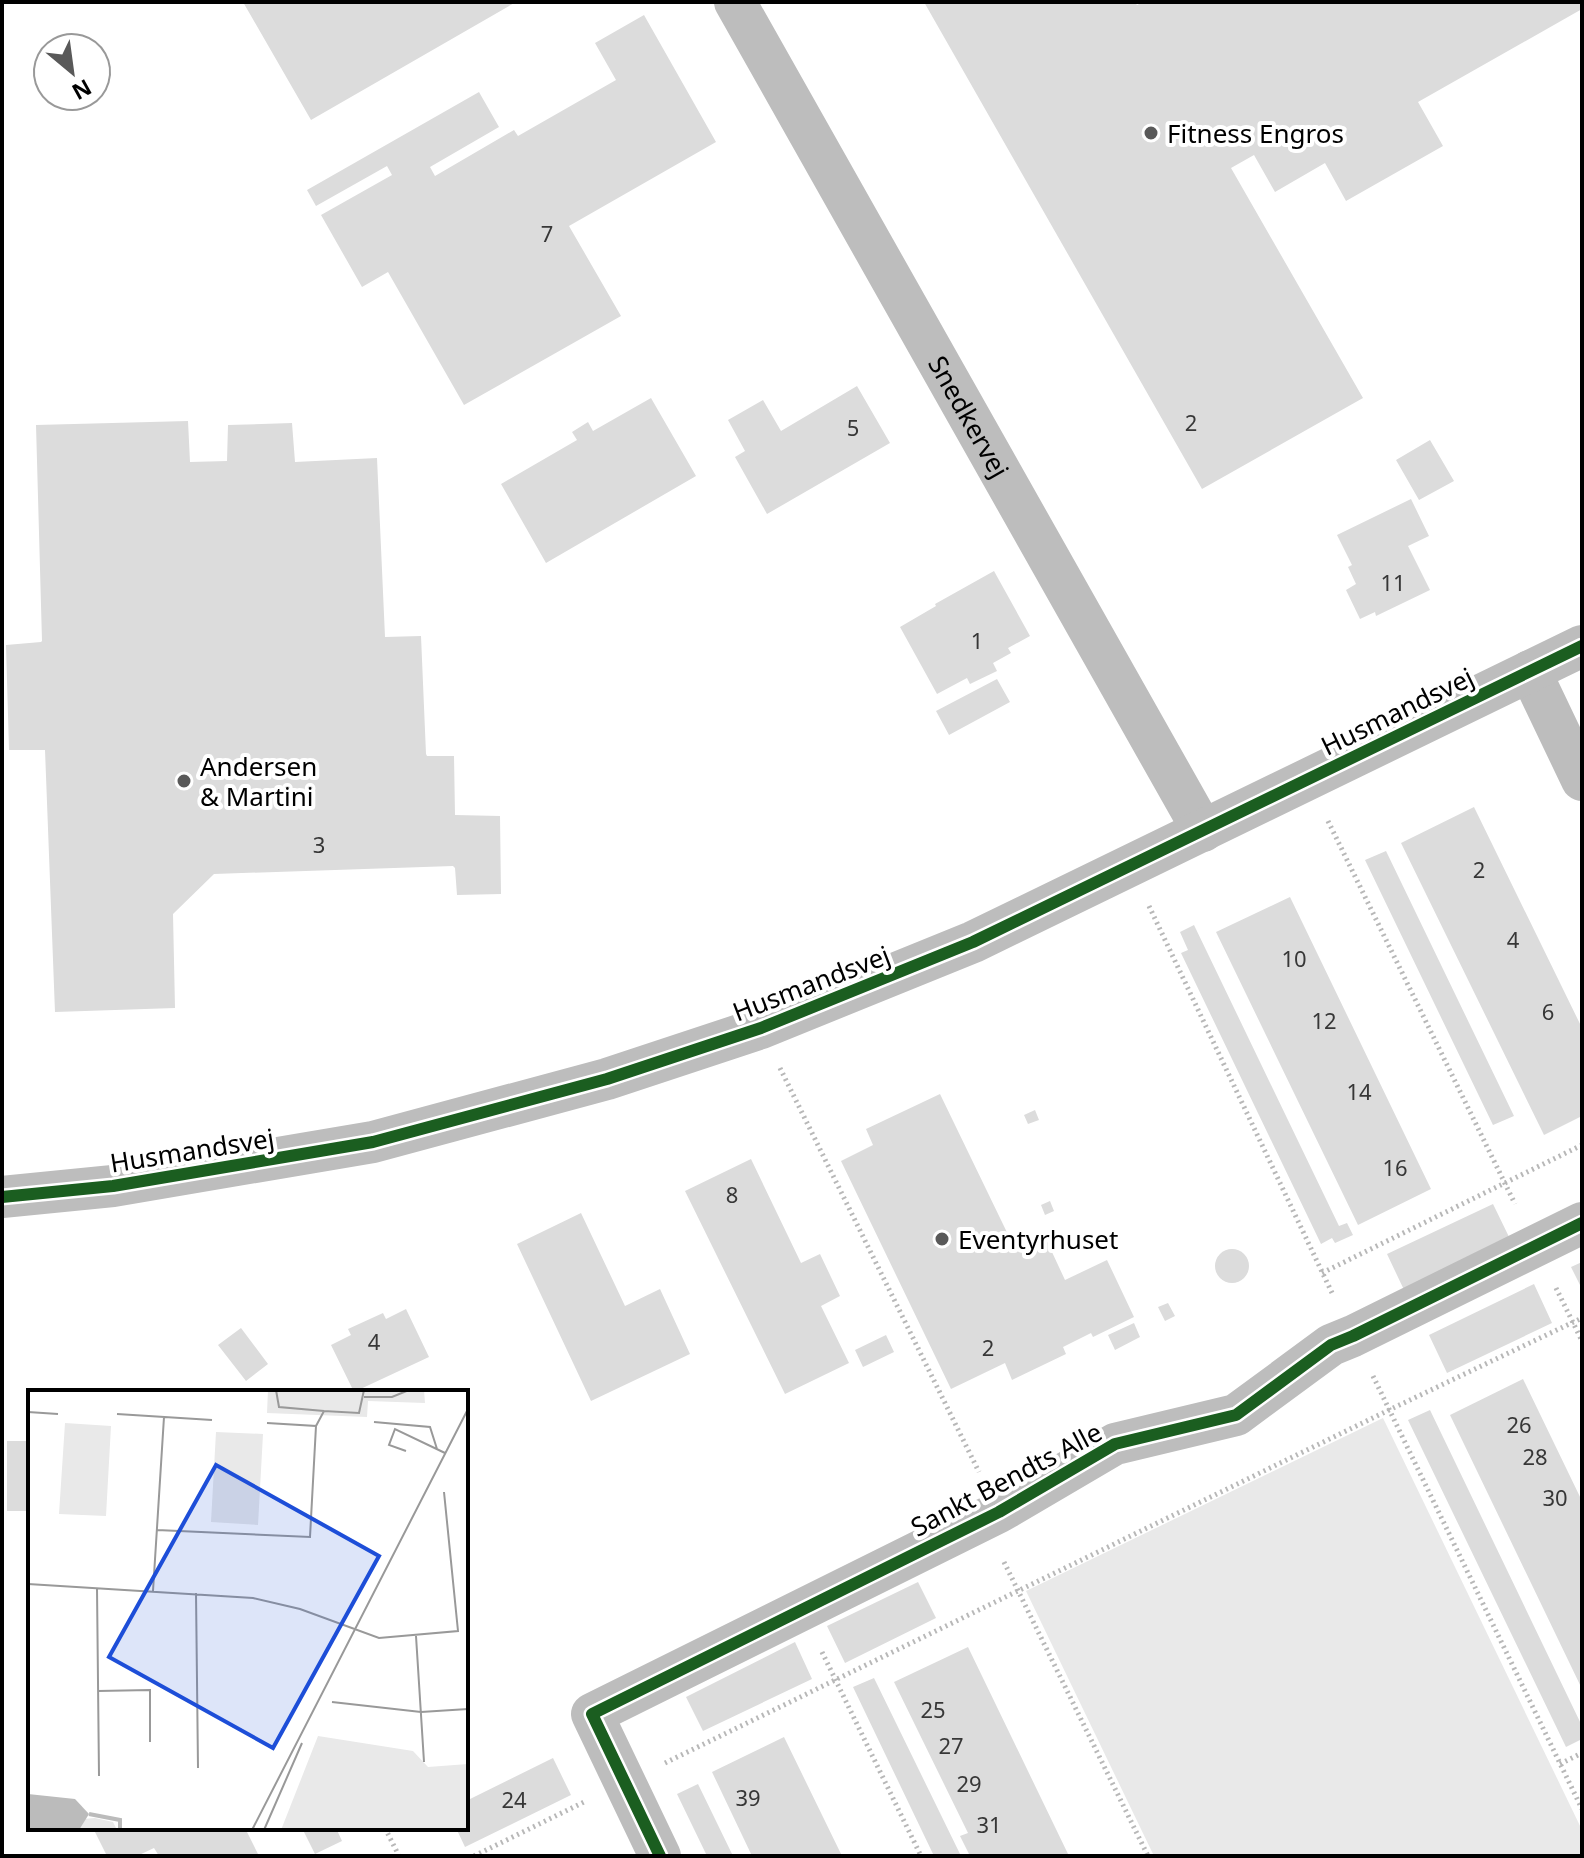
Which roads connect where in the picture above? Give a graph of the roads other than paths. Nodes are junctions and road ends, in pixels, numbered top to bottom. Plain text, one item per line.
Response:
1 (735, 2) edge
2 (1582, 646) edge
3 (1530, 671) junction
4 (1582, 780) edge
5 (1203, 831) junction
6 (2, 1197) edge
7 (1582, 1223) edge
8 (660, 1856) edge

1 - 5 street, Snedkervej
2 - 3 street, Husmandsvej
3 - 4 street
3 - 5 street, Husmandsvej
5 - 6 street, Husmandsvej
7 - 8 street, Sankt Bendts Alle

